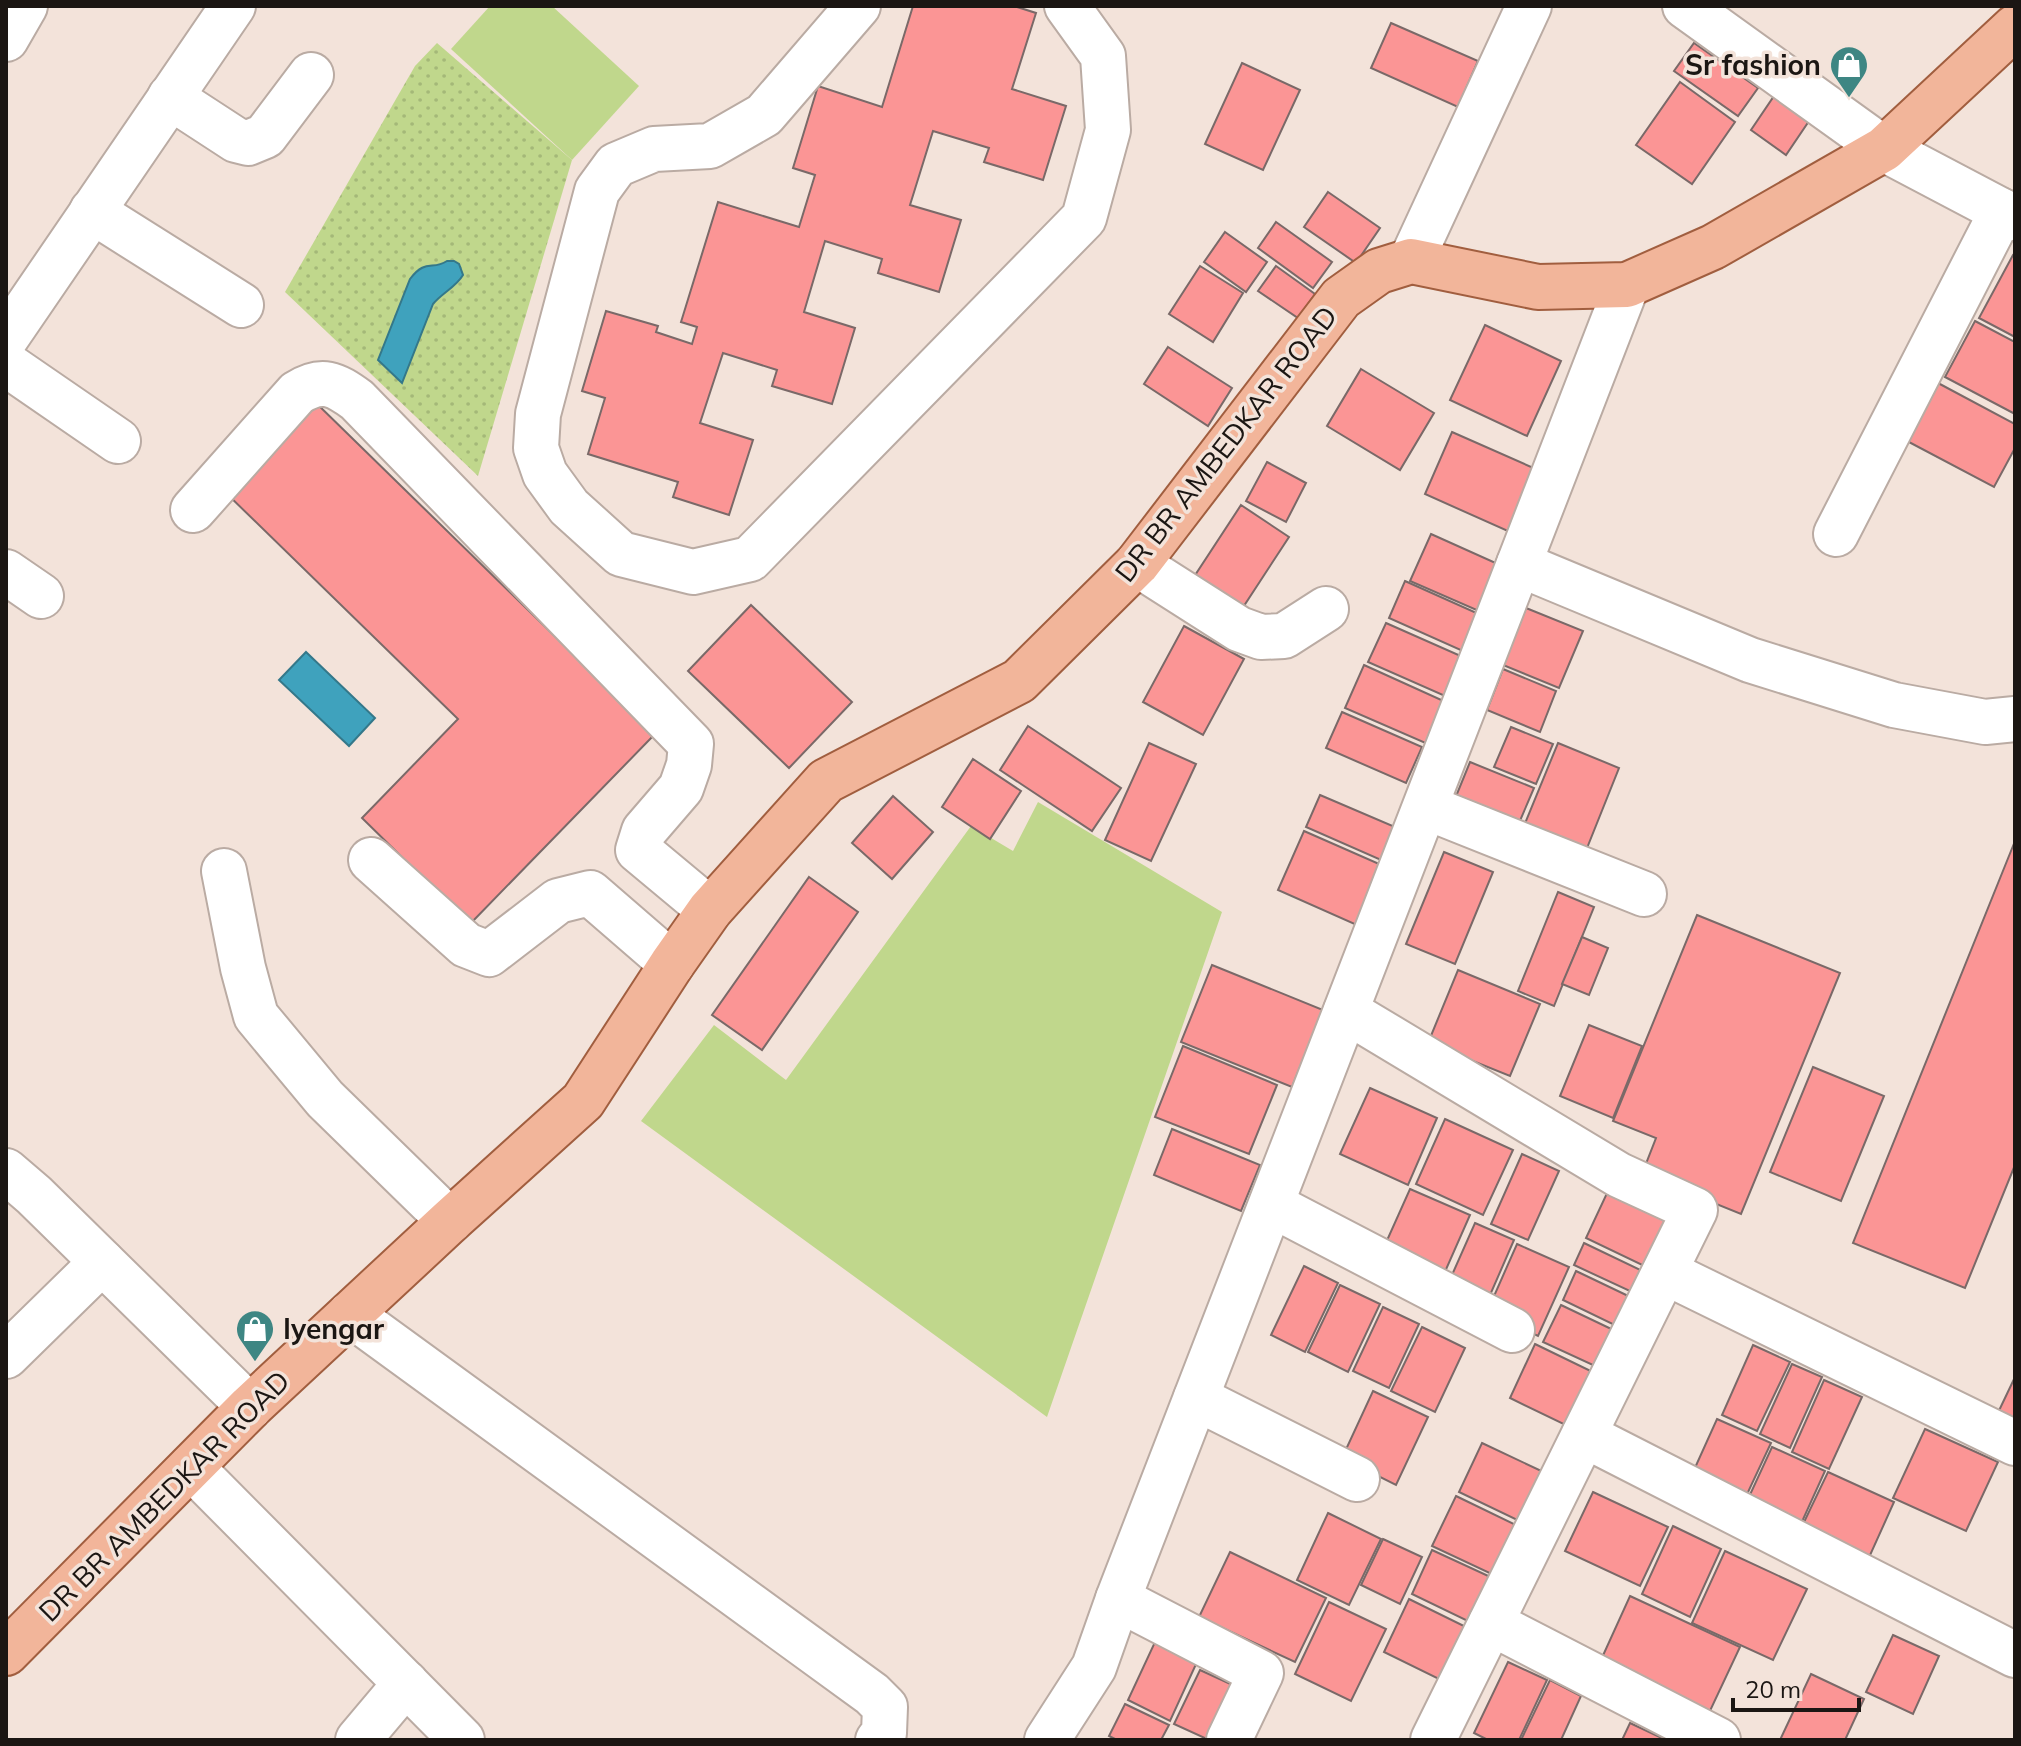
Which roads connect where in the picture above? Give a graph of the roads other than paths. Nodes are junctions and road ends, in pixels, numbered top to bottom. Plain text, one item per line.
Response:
1 (25, 6) edge
2 (233, 6) edge
3 (858, 6) edge
4 (1067, 6) edge
5 (1529, 6) edge
6 (1685, 6) edge
7 (2015, 27) edge
8 (6, 39) edge
9 (311, 75) dead end
10 (170, 97) junction
11 (1884, 149) junction
12 (92, 211) junction
13 (2008, 215) edge
14 (1411, 261) junction
15 (1627, 285) junction
16 (241, 305) dead end
17 (6, 338) edge
18 (6, 364) edge
19 (118, 441) dead end
20 (193, 510) dead end
21 (1836, 534) dead end
22 (1137, 564) junction
23 (1519, 564) junction
24 (1326, 609) dead end
25 (2015, 719) edge
26 (1426, 807) junction
27 (371, 860) dead end
28 (224, 871) dead end
29 (1644, 894) dead end
30 (710, 910) junction
31 (672, 964) junction
32 (1346, 1011) junction
33 (6, 1171) edge
34 (1272, 1205) junction
35 (450, 1221) junction
36 (102, 1262) junction
37 (1665, 1272) junction
38 (350, 1314) junction
39 (1512, 1330) dead end
40 (6, 1356) edge
41 (1196, 1398) junction
42 (250, 1407) junction
43 (1584, 1435) junction
44 (2015, 1443) edge
45 (191, 1467) junction
46 (1357, 1479) dead end
47 (1118, 1599) junction
48 (1491, 1623) junction
49 (6, 1653) edge
50 (2015, 1655) edge
51 (406, 1683) junction
52 (358, 1740) edge
53 (462, 1740) edge
54 (878, 1740) edge
55 (1047, 1740) edge
56 (1229, 1740) edge
57 (1433, 1740) edge
58 (1718, 1740) edge

1 - 8 street
2 - 10 street
3 - 4 street
5 - 14 street
6 - 11 street
7 - 11 main road
9 - 10 street
10 - 12 street
11 - 13 street
11 - 15 main road
12 - 16 street
12 - 17 street
13 - 21 street
14 - 15 main road
14 - 22 main road, DR BR AMBEDKAR ROAD
15 - 23 street
18 - 19 street
20 - 30 street
22 - 24 street
22 - 30 main road, DR BR AMBEDKAR ROAD
23 - 25 street
23 - 26 street
26 - 29 street
26 - 32 street
27 - 31 street
28 - 35 street
30 - 31 main road, DR BR AMBEDKAR ROAD
31 - 35 main road, DR BR AMBEDKAR ROAD
32 - 34 street
32 - 37 street
33 - 36 street
34 - 39 street
34 - 41 street
35 - 38 main road, DR BR AMBEDKAR ROAD
36 - 40 street
36 - 42 street
37 - 43 street
37 - 44 street
38 - 42 main road, DR BR AMBEDKAR ROAD
38 - 54 street
41 - 46 street
41 - 47 street
42 - 45 main road, DR BR AMBEDKAR ROAD
43 - 48 street
43 - 50 street
45 - 49 main road, DR BR AMBEDKAR ROAD
45 - 51 street
47 - 55 street
47 - 56 street
48 - 57 street
48 - 58 street
51 - 52 street
51 - 53 street

